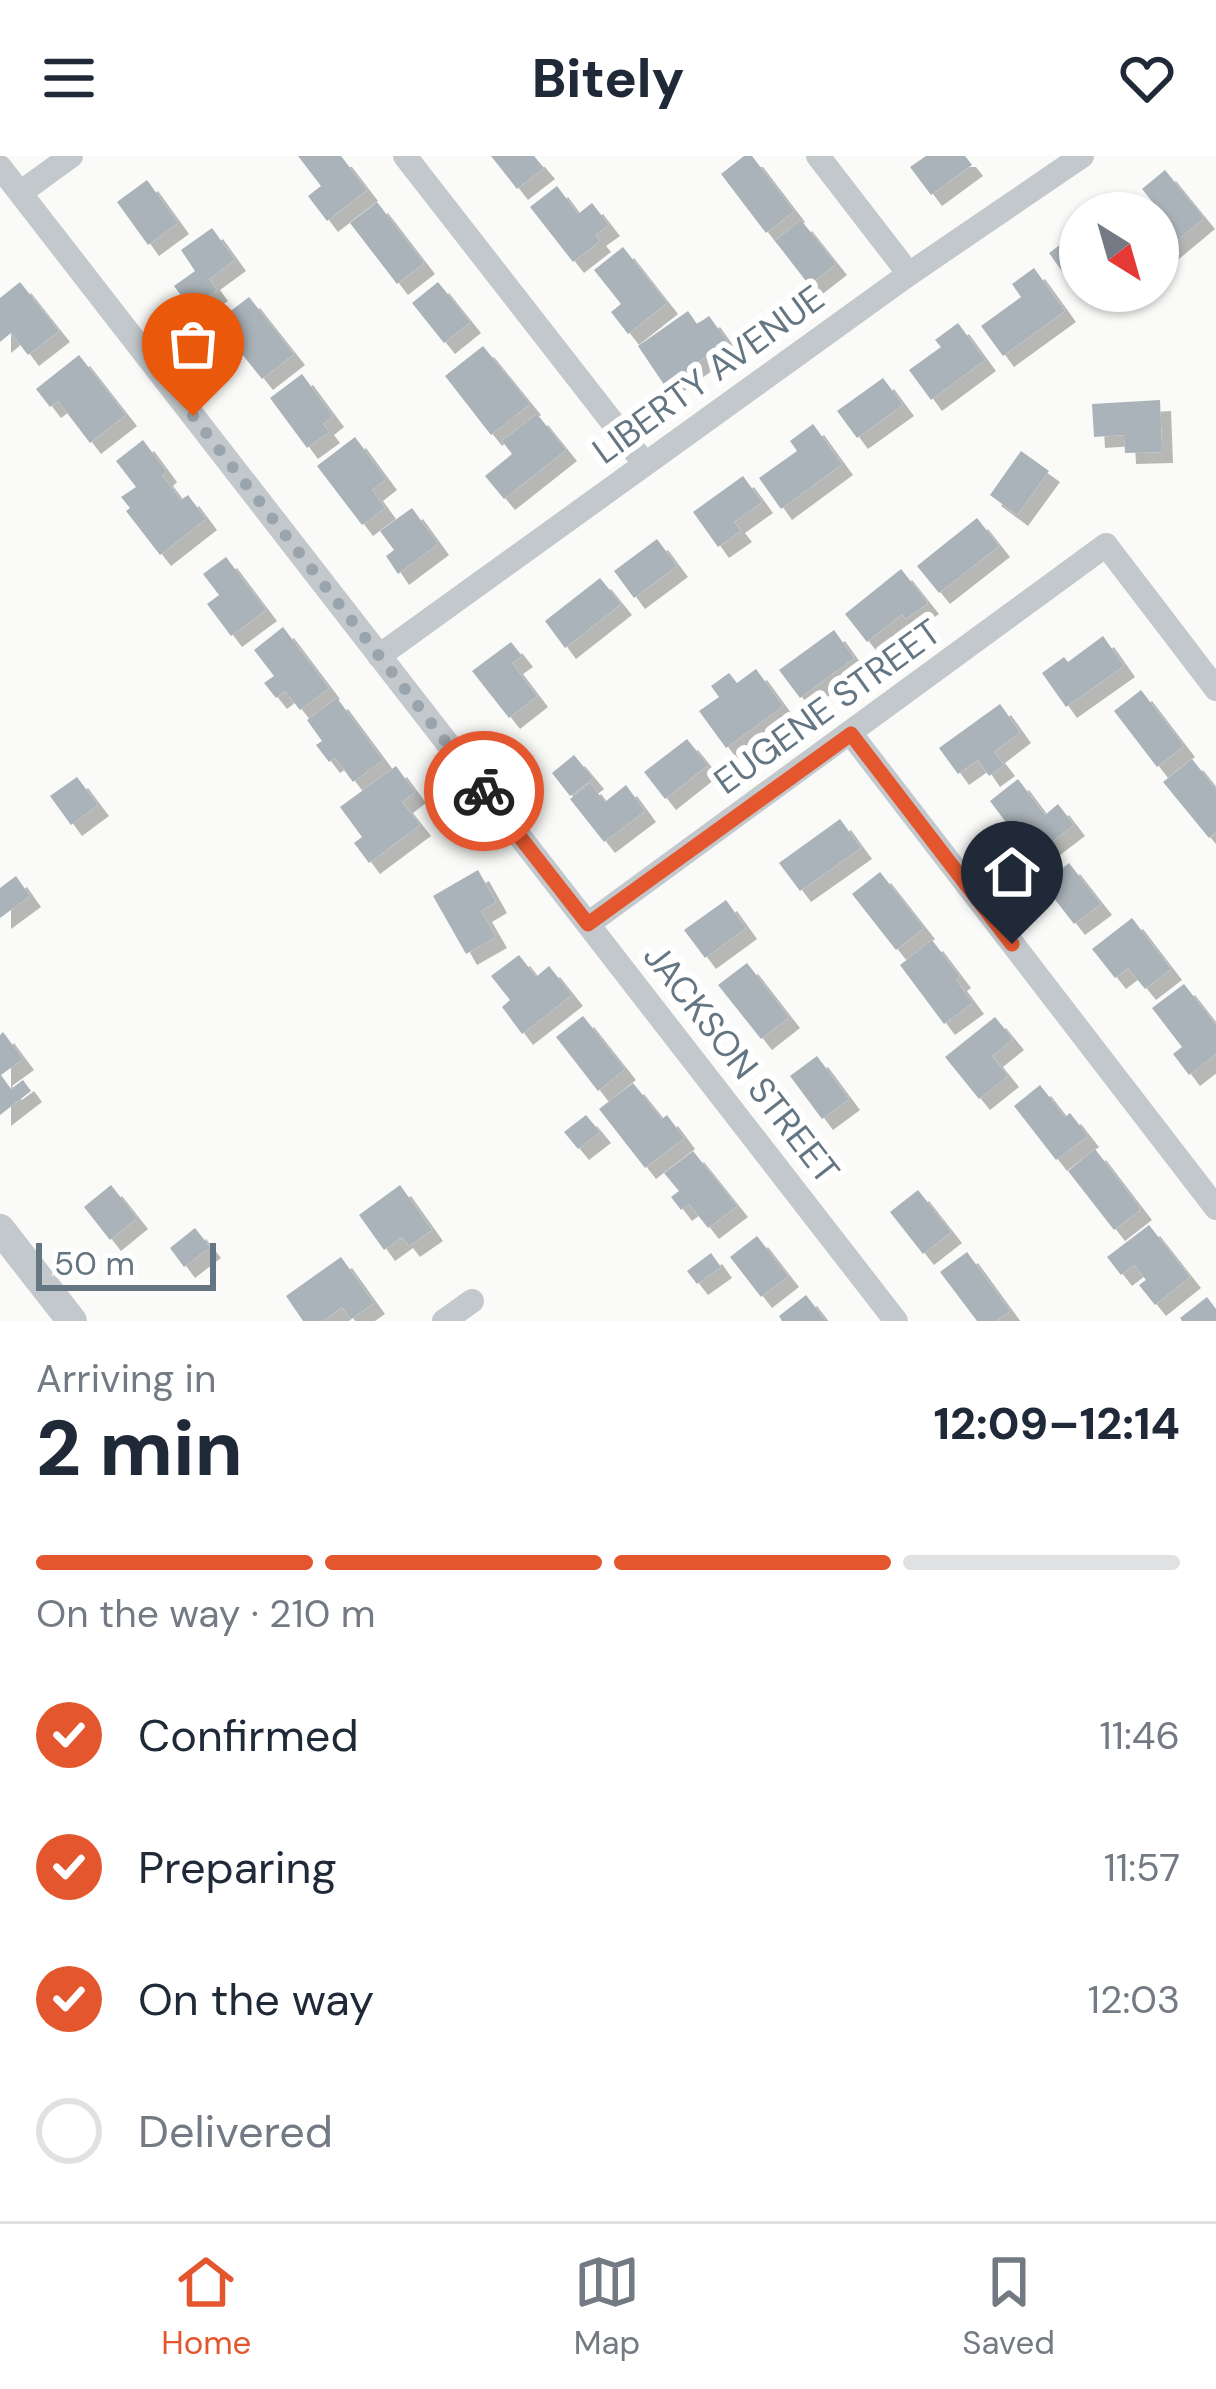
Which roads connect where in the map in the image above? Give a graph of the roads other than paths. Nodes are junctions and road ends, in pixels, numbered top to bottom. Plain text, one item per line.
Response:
1 (71, 156) edge
2 (406, 156) edge
3 (818, 156) edge
4 (1082, 156) edge
5 (0, 167) edge
6 (20, 193) junction
7 (909, 274) junction
8 (645, 464) junction
9 (379, 656) junction
10 (1216, 689) edge
11 (851, 734) junction
12 (588, 924) junction
13 (1216, 1208) edge
14 (0, 1229) edge
15 (472, 1301) dead end
16 (72, 1321) edge
17 (444, 1321) edge
18 (896, 1321) edge

1 - 6 street
2 - 8 street
3 - 7 street
4 - 7 street, LIBERTY AVENUE
5 - 6 street, JACKSON STREET
6 - 9 street, JACKSON STREET
7 - 8 street, LIBERTY AVENUE
8 - 9 street, LIBERTY AVENUE
9 - 12 street, JACKSON STREET
10 - 11 street, EUGENE STREET
11 - 12 street, EUGENE STREET
11 - 13 street
12 - 18 street, JACKSON STREET
14 - 16 street
15 - 17 street

